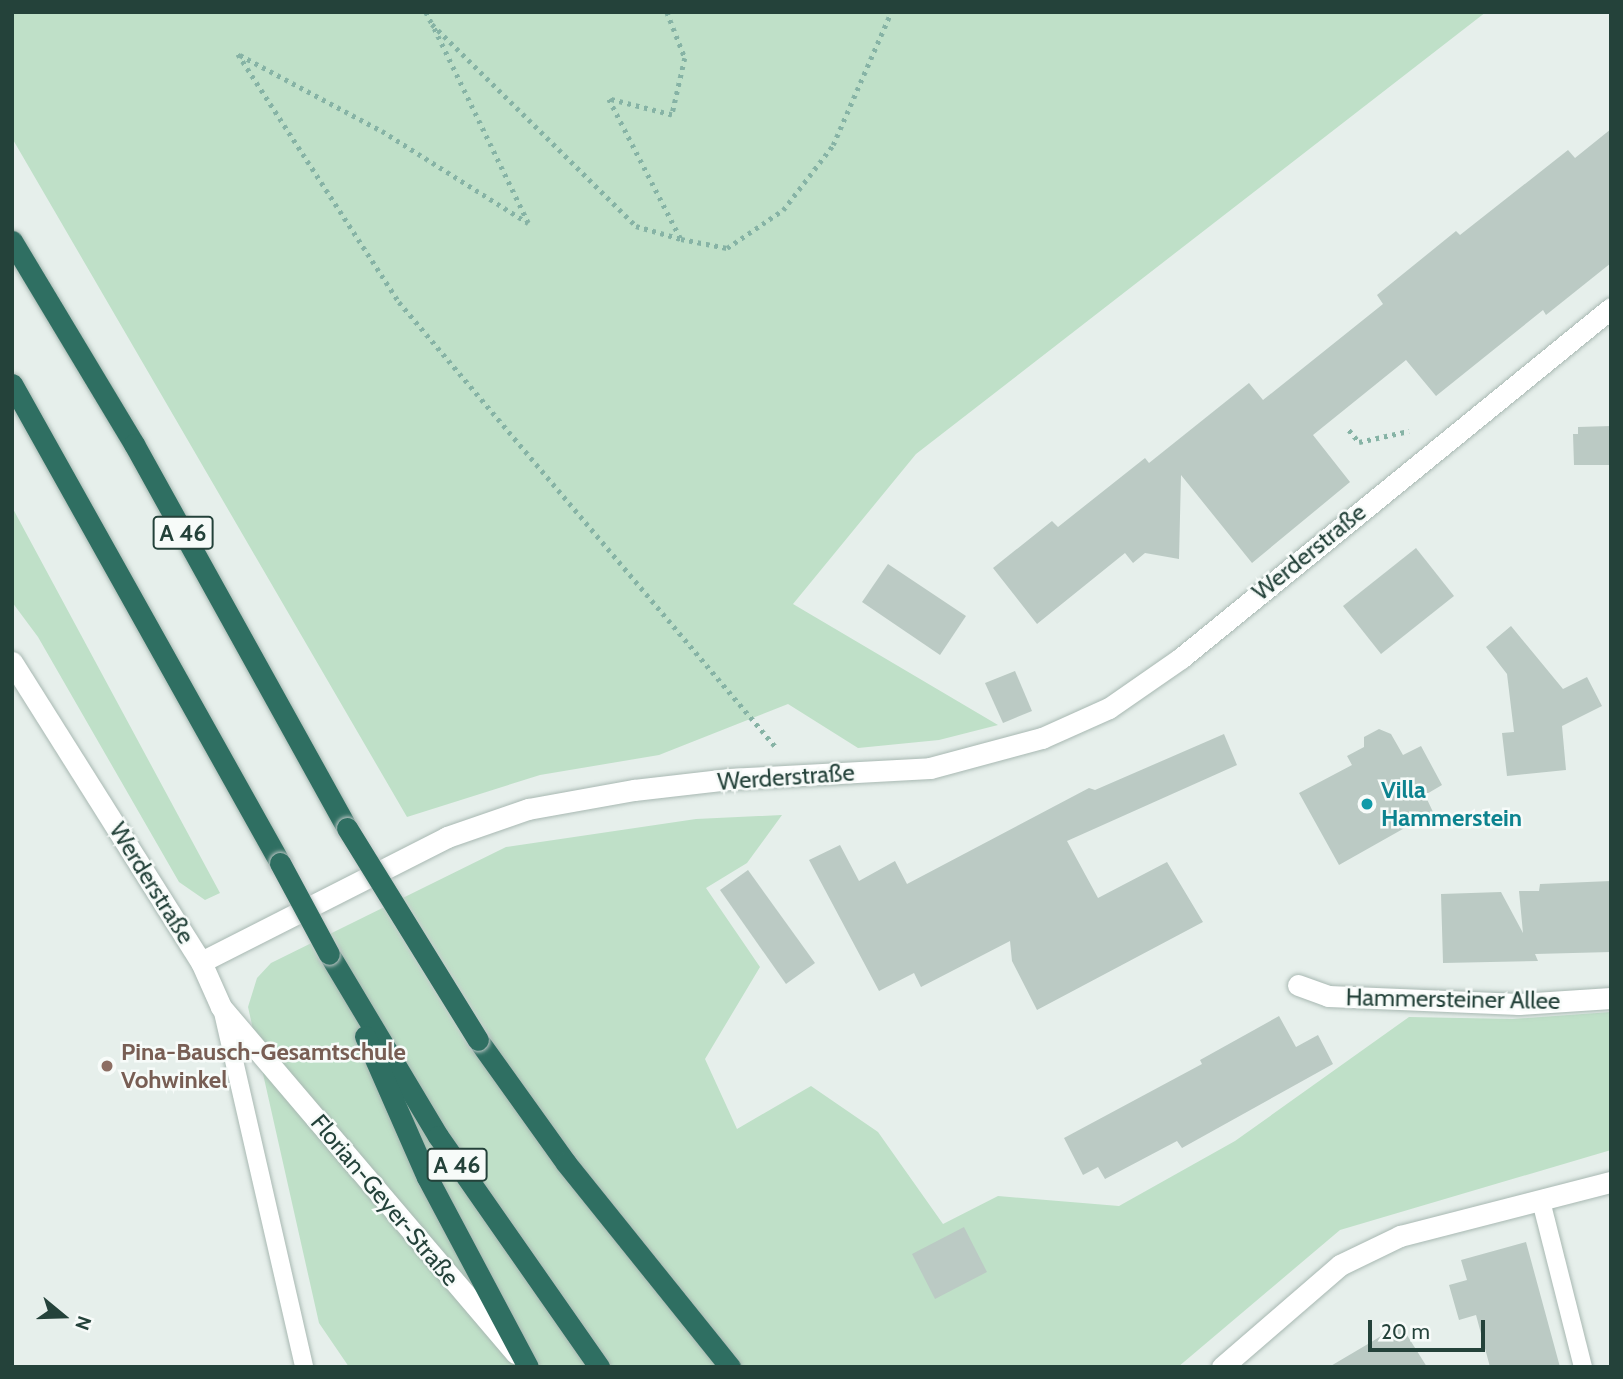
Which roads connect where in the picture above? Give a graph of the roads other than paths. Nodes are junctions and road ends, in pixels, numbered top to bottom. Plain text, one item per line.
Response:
1 (12, 241) edge
2 (1611, 308) edge
3 (12, 384) edge
4 (12, 662) edge
5 (329, 954) junction
6 (201, 962) junction
7 (1298, 985) dead end
8 (1611, 998) edge
9 (221, 1007) junction
10 (1611, 1182) edge
11 (1541, 1201) junction
12 (303, 1367) edge
13 (527, 1367) edge
14 (599, 1367) edge
15 (730, 1367) edge
16 (1222, 1367) edge
17 (1583, 1367) edge

1 - 15 highway, A 46, bridge
2 - 6 street, Werderstraße
3 - 5 highway, A 46, bridge
4 - 6 street, Werderstraße
5 - 13 highway
5 - 14 highway, A 46
6 - 9 street, Florian-Geyer-Straße
7 - 8 street, Hammersteiner Allee
9 - 12 lane
9 - 13 street, Florian-Geyer-Straße
10 - 11 street
11 - 16 street
11 - 17 lane

